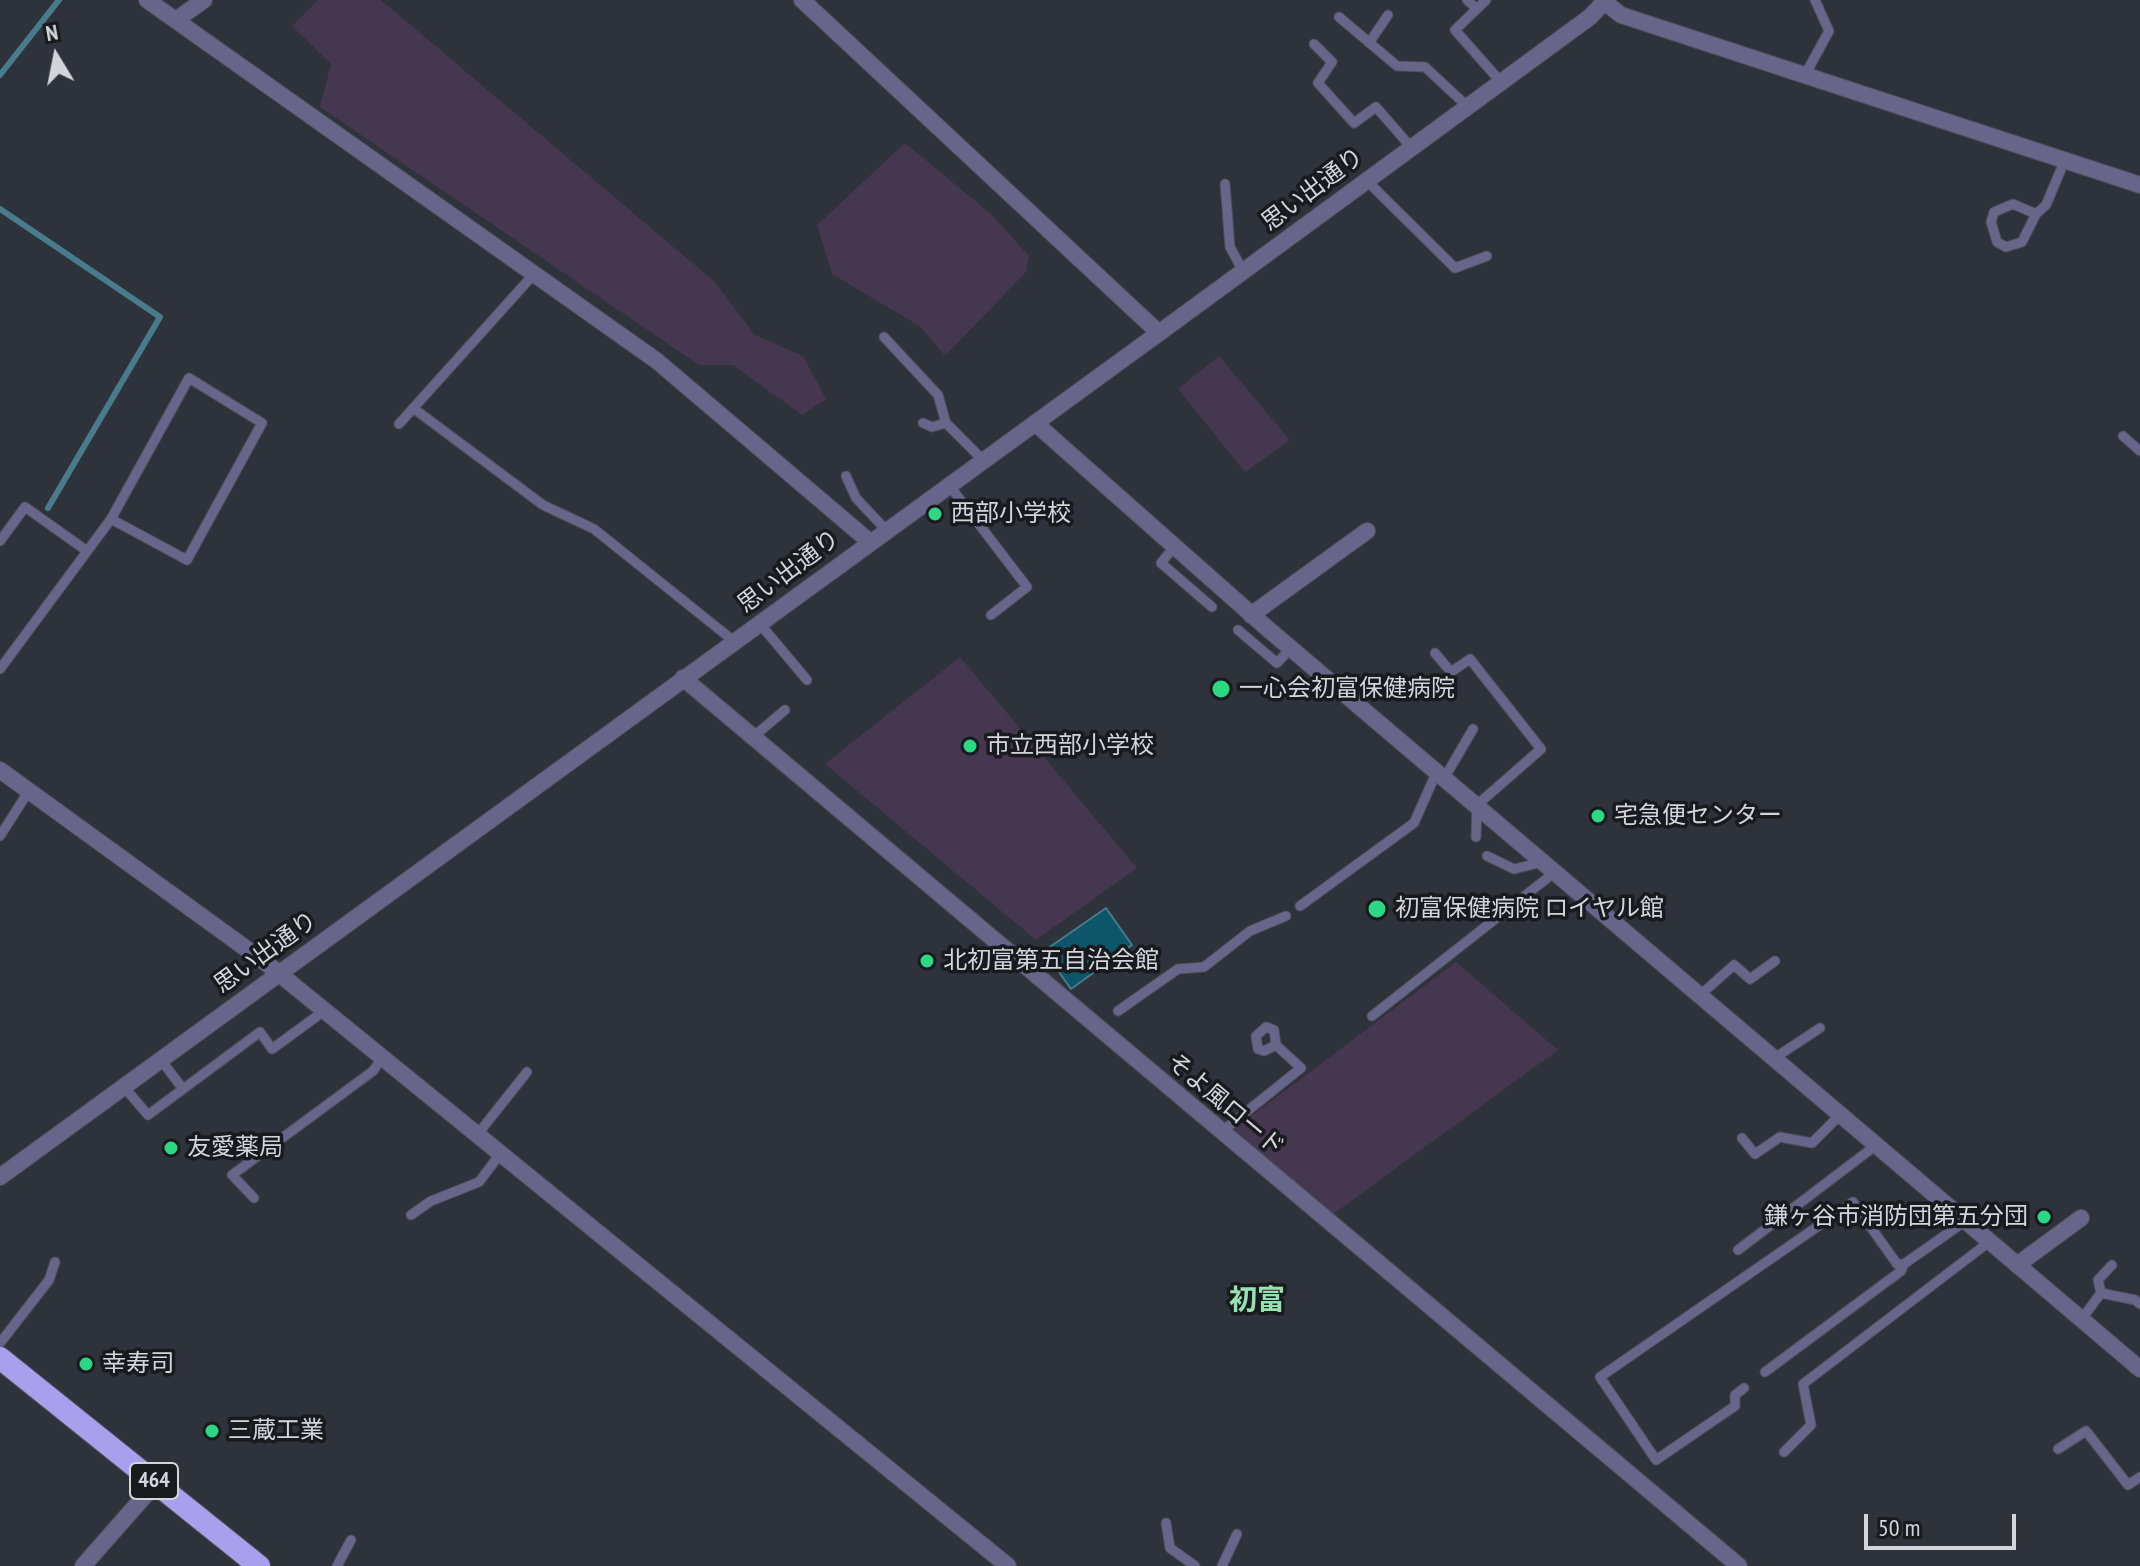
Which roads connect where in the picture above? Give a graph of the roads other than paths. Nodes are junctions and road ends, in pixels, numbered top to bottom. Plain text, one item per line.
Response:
1 (147, 0) edge
2 (204, 0) edge
3 (802, 0) edge
4 (1467, 0) edge
5 (1486, 0) edge
6 (1815, 0) edge
7 (1604, 1) edge
8 (1476, 8) junction
9 (1388, 15) dead end
10 (1339, 17) dead end
11 (176, 20) junction
12 (1369, 43) junction
13 (1314, 44) dead end
14 (1805, 75) junction
15 (1500, 81) junction
16 (1467, 106) junction
17 (1410, 146) junction
18 (2065, 160) junction
19 (1366, 180) junction
20 (1225, 184) dead end
21 (2140, 185) edge
22 (2036, 214) junction
23 (1487, 256) dead end
24 (1243, 271) junction
25 (534, 274) junction
26 (1159, 333) junction
27 (884, 337) dead end
28 (413, 408) junction
29 (923, 423) dead end
30 (946, 423) junction
31 (1035, 423) junction
32 (399, 424) dead end
33 (2123, 436) dead end
34 (2140, 451) edge
35 (983, 460) junction
36 (846, 476) dead end
37 (949, 485) junction
38 (111, 519) junction
39 (886, 530) junction
40 (1367, 531) dead end
41 (0, 541) edge
42 (870, 542) junction
43 (1174, 547) junction
44 (87, 551) junction
45 (1212, 607) dead end
46 (991, 615) dead end
47 (1251, 615) junction
48 (760, 624) junction
49 (1238, 630) dead end
50 (735, 642) junction
51 (1291, 648) junction
52 (1435, 653) dead end
53 (0, 669) edge
54 (683, 678) junction
55 (807, 680) dead end
56 (785, 710) dead end
57 (1473, 729) dead end
58 (753, 737) junction
59 (0, 770) edge
60 (1441, 774) junction
61 (30, 789) junction
62 (1477, 805) junction
63 (0, 836) edge
64 (1476, 837) dead end
65 (1487, 856) dead end
66 (1549, 867) junction
67 (1300, 906) dead end
68 (1286, 916) dead end
69 (1775, 961) dead end
70 (278, 974) junction
71 (1699, 996) junction
72 (324, 1011) junction
73 (1118, 1011) dead end
74 (1372, 1016) dead end
75 (1820, 1028) dead end
76 (1276, 1045) dead end
77 (382, 1058) junction
78 (1773, 1059) junction
79 (161, 1060) junction
80 (527, 1072) dead end
81 (124, 1087) junction
82 (183, 1089) junction
83 (1839, 1116) junction
84 (1220, 1133) junction
85 (477, 1135) junction
86 (1742, 1138) dead end
87 (1875, 1146) junction
88 (500, 1154) junction
89 (0, 1177) edge
90 (254, 1198) dead end
91 (411, 1215) dead end
92 (2081, 1218) dead end
93 (1964, 1222) junction
94 (1989, 1242) junction
95 (1738, 1250) dead end
96 (55, 1262) dead end
97 (1904, 1264) junction
98 (2017, 1265) junction
99 (2112, 1265) dead end
100 (2101, 1293) junction
101 (2140, 1304) edge
102 (2081, 1320) junction
103 (0, 1343) edge
104 (0, 1358) edge
105 (2140, 1369) edge
106 (1765, 1372) dead end
107 (1744, 1388) dead end
108 (2058, 1449) dead end
109 (1784, 1452) dead end
110 (2140, 1477) edge
111 (156, 1483) junction
112 (1166, 1523) dead end
113 (1237, 1534) dead end
114 (351, 1540) dead end
115 (83, 1566) edge
116 (259, 1566) edge
117 (337, 1566) edge
118 (1008, 1566) edge
119 (1195, 1566) edge
120 (1222, 1566) edge
121 (1739, 1566) edge

1 - 11 street
2 - 11 street
3 - 26 street
4 - 8 lane
5 - 8 lane
6 - 14 lane
7 - 14 street
7 - 15 street, 思い出通り
8 - 15 lane
9 - 12 lane
10 - 12 lane
11 - 25 street
12 - 16 lane
13 - 17 lane
14 - 18 street
15 - 16 street, 思い出通り
16 - 17 street, 思い出通り
17 - 19 street, 思い出通り
18 - 21 street
18 - 22 lane
19 - 23 lane
19 - 24 street, 思い出通り
20 - 24 lane
22 - 22 lane
24 - 26 street, 思い出通り
25 - 28 lane
25 - 42 street
26 - 31 street, 思い出通り
27 - 30 lane
28 - 32 lane
28 - 50 lane
29 - 30 lane
30 - 35 lane
31 - 35 street, 思い出通り
31 - 43 street
33 - 34 lane
35 - 37 street, 思い出通り
36 - 39 lane
37 - 39 street, 思い出通り
37 - 46 lane
38 - 38 lane
38 - 44 lane
39 - 42 street, 思い出通り
40 - 47 street
41 - 44 lane
42 - 48 street, 思い出通り
43 - 45 lane
43 - 47 street
44 - 53 lane
47 - 51 street
48 - 50 street, 思い出通り
48 - 55 lane
49 - 51 lane
50 - 54 street, 思い出通り
51 - 60 street
52 - 62 lane
54 - 58 street, そよ風ロード
54 - 70 street, 思い出通り
56 - 58 lane
57 - 60 lane
58 - 84 street, そよ風ロード
59 - 61 street
60 - 62 street
60 - 67 lane
61 - 63 lane
61 - 70 street
62 - 64 lane
62 - 66 street
65 - 66 lane
66 - 71 street
66 - 74 lane
68 - 73 lane
69 - 71 lane
70 - 72 street
70 - 79 street, 思い出通り
71 - 78 street
72 - 77 street
72 - 82 lane
75 - 78 lane
76 - 84 lane
77 - 85 street
77 - 90 lane
78 - 83 street
79 - 81 street, 思い出通り
79 - 82 lane
80 - 85 lane
81 - 82 lane
81 - 89 street, 思い出通り
83 - 86 lane
83 - 87 street
84 - 121 street, そよ風ロード
85 - 88 street
87 - 93 street
87 - 95 lane
88 - 91 lane
88 - 118 street
92 - 98 street
93 - 94 street
93 - 97 lane
94 - 98 street
94 - 109 lane
96 - 103 lane
97 - 106 lane
97 - 107 lane
98 - 102 street
99 - 100 lane
100 - 101 lane
100 - 102 lane
102 - 105 street
104 - 111 highway, 464
108 - 110 lane
111 - 115 street
111 - 116 highway, 464
112 - 119 lane
113 - 120 lane
114 - 117 lane

